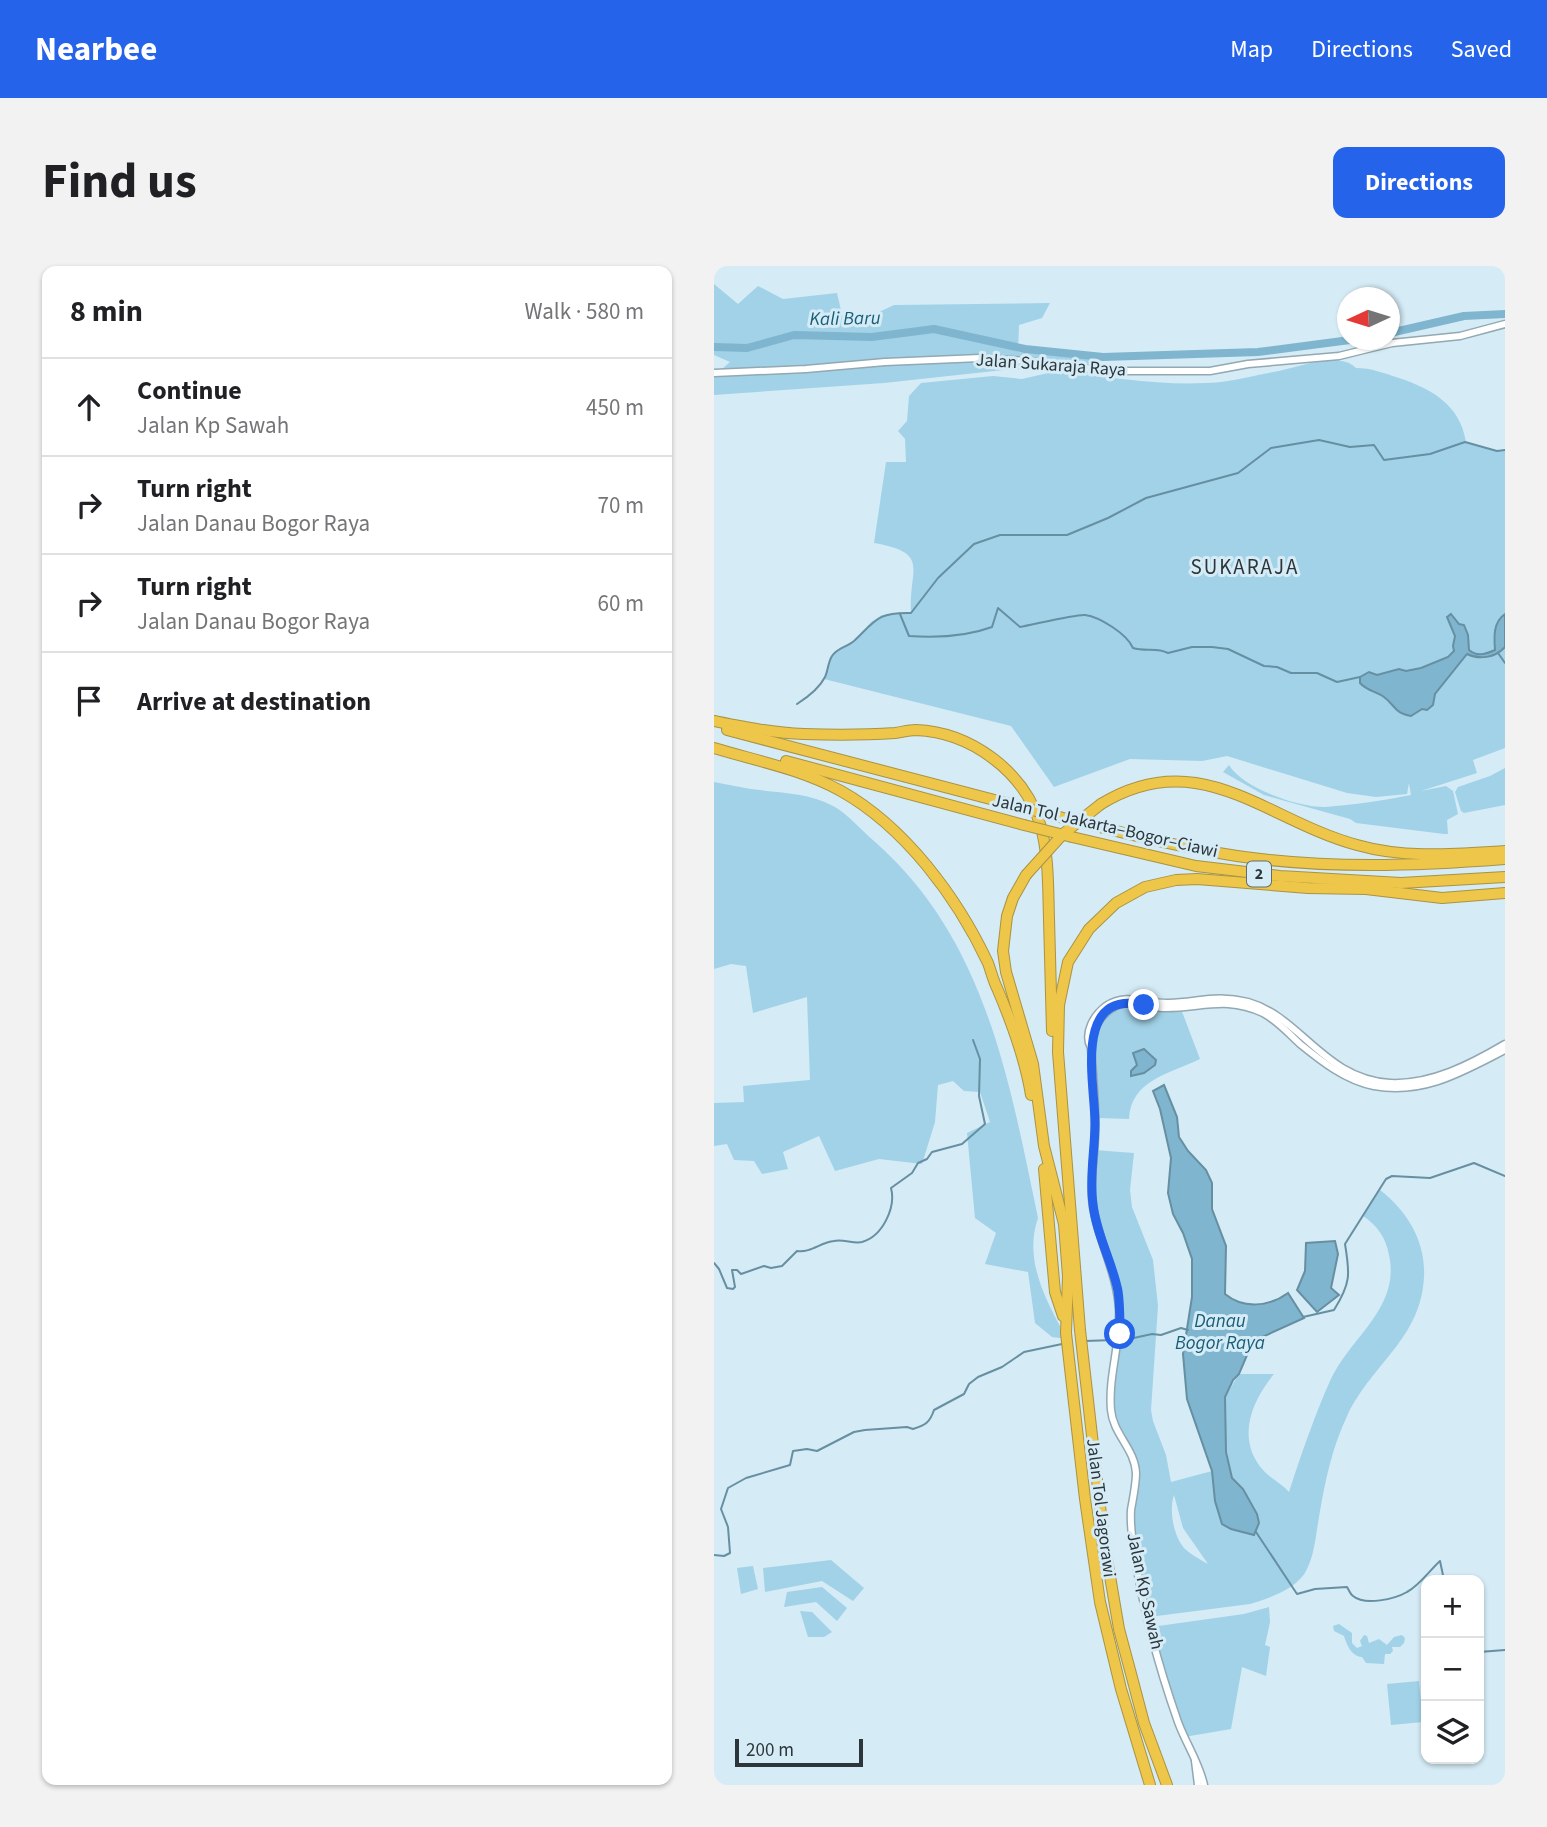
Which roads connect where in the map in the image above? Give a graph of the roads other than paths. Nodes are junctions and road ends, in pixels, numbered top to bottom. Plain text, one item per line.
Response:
1 (1505, 324) edge
2 (714, 373) edge
3 (714, 720) edge
4 (714, 726) edge
5 (714, 746) edge
6 (1505, 851) edge
7 (1505, 859) edge
8 (1505, 877) edge
9 (1505, 893) edge
10 (1505, 1044) edge
11 (1091, 1048) junction
12 (1505, 1050) edge
13 (1071, 1223) junction
14 (1065, 1321) junction
15 (1195, 1761) junction
16 (1150, 1785) edge
17 (1167, 1785) edge
18 (1198, 1785) edge
19 (1204, 1785) edge

1 - 2 street, Jalan Sukaraja Raya
3 - 13 highway
4 - 7 highway, Jalan Tol Jakarta–Bogor–Ciawi / 2, bridge
5 - 8 highway, Jalan Tol Jakarta–Bogor–Ciawi / 2, bridge
5 - 14 highway
6 - 14 highway, bridge
9 - 13 highway
10 - 11 street
11 - 12 street
11 - 15 street, Jalan Kp Sawah
13 - 17 highway, Jalan Tol Jagorawi
14 - 16 highway, Jalan Tol Jagorawi
15 - 18 street, Jalan Kp Sawah
15 - 19 street, Jalan Kp Sawah

